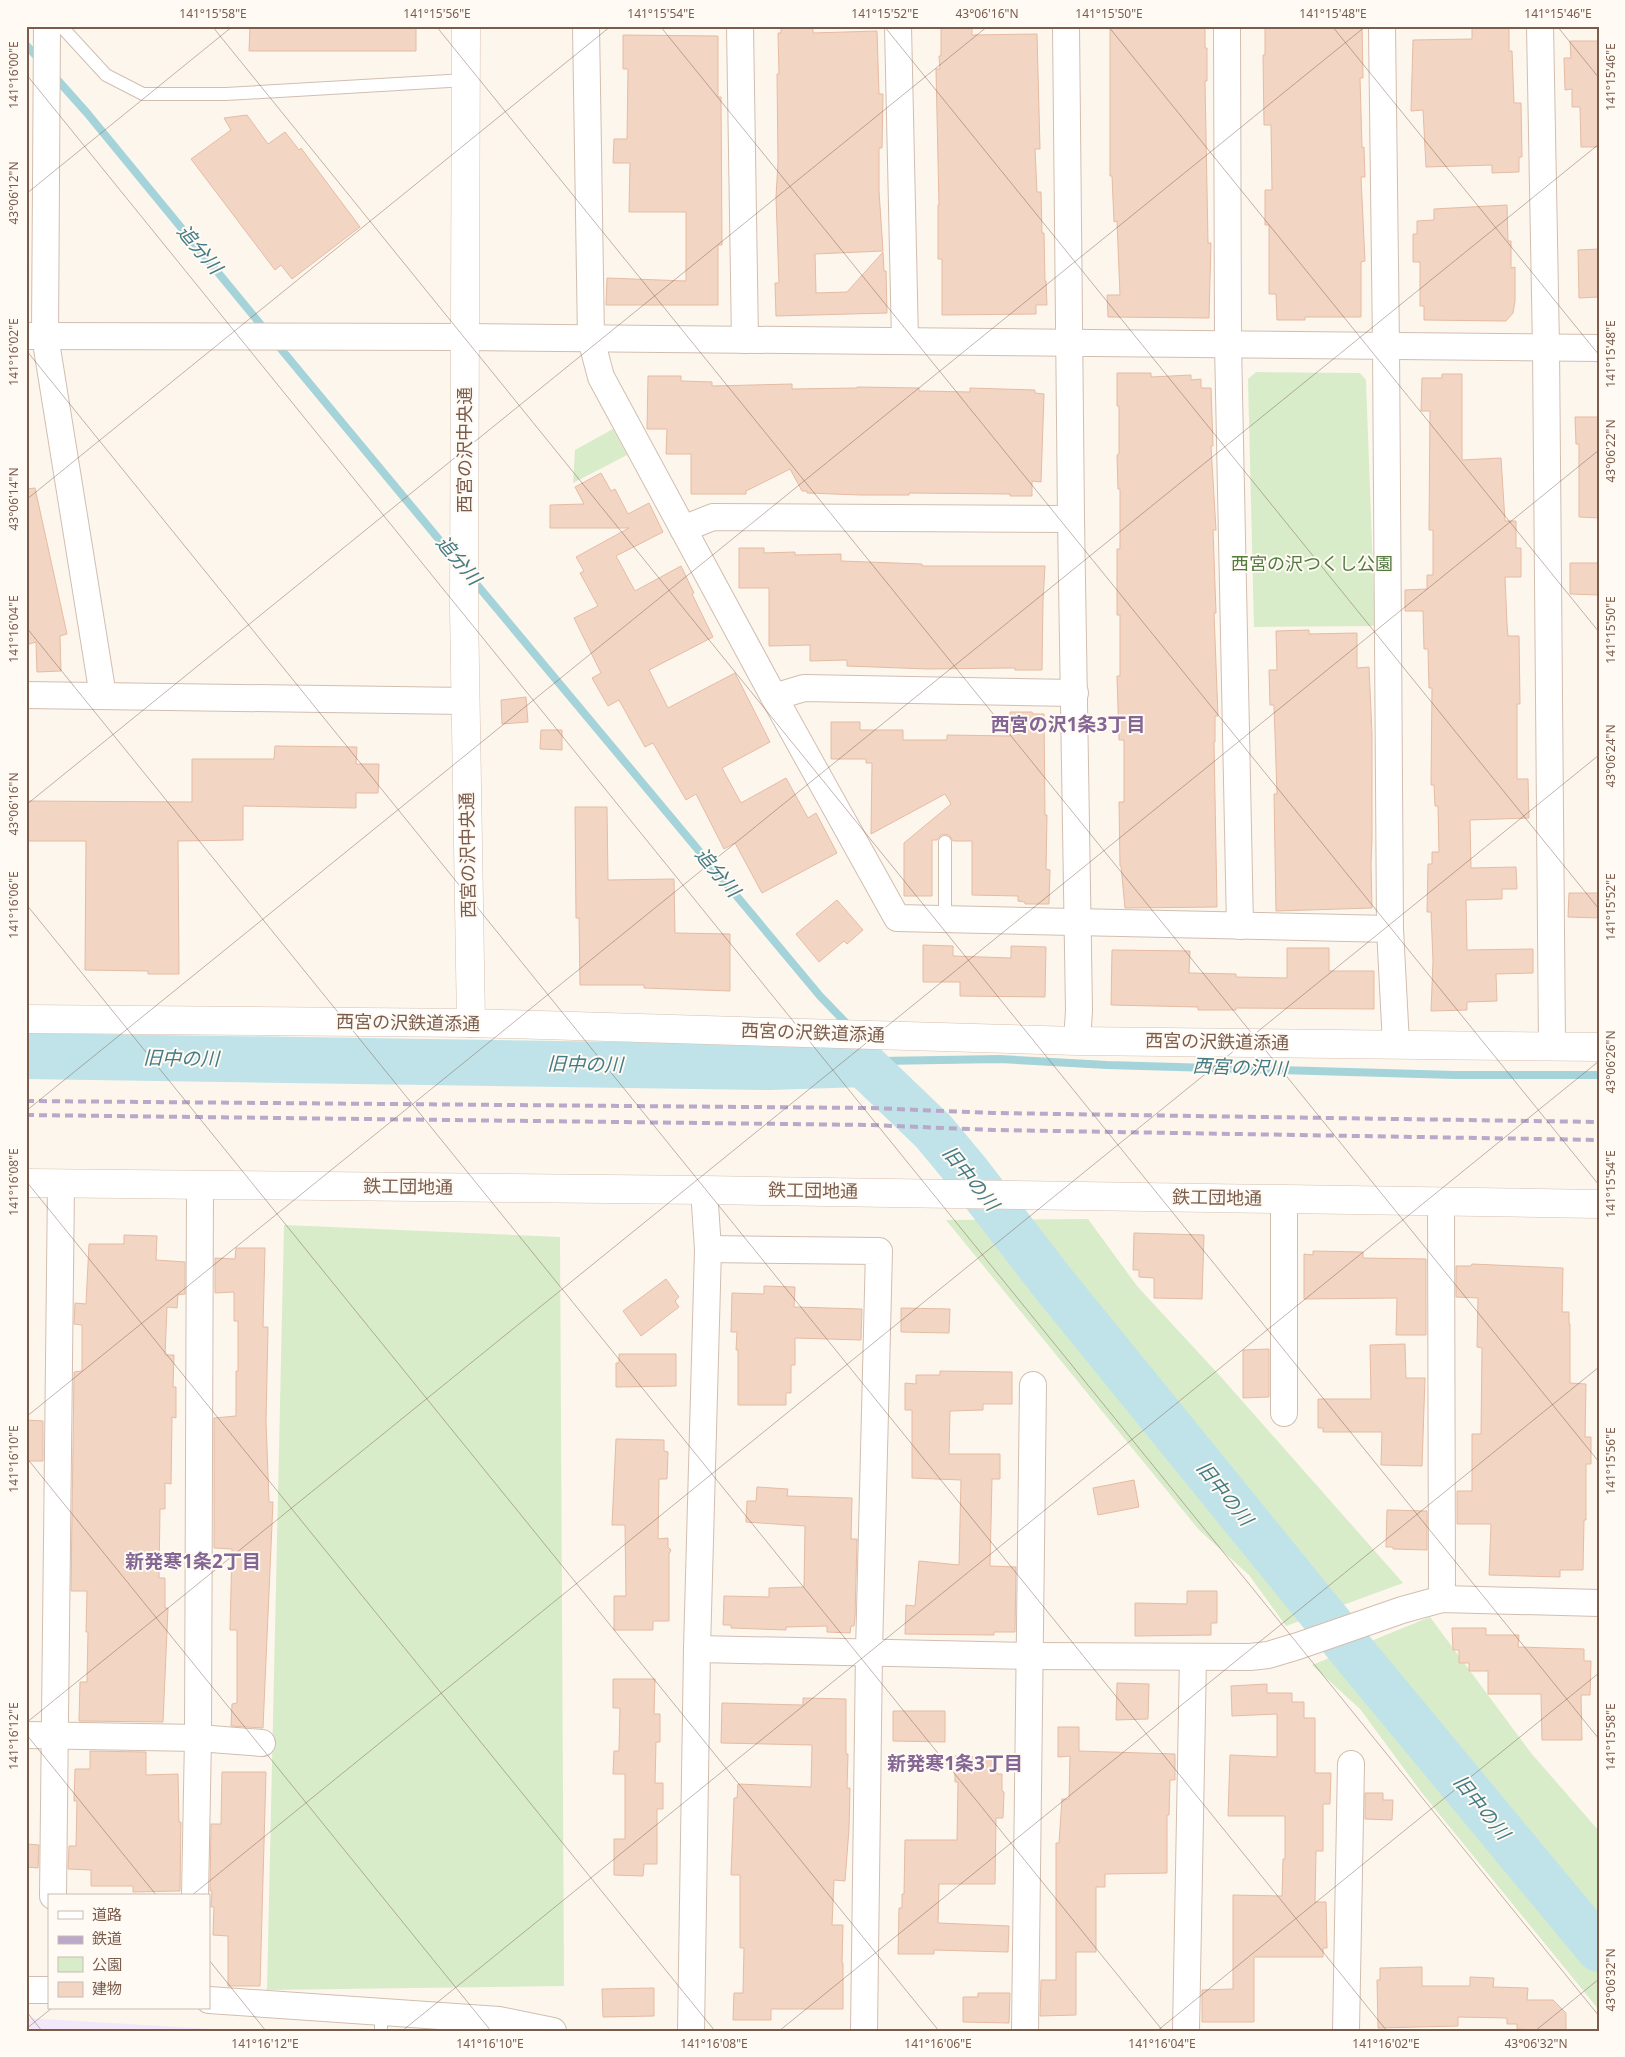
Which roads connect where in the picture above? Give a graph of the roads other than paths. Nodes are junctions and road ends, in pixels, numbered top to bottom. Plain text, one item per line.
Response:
1 (466, 26) edge
2 (586, 26) edge
3 (740, 26) edge
4 (898, 26) edge
5 (1066, 26) edge
6 (1227, 26) edge
7 (1382, 26) edge
8 (1540, 26) edge
9 (52, 27) edge
10 (466, 80) junction
11 (36, 336) edge
12 (466, 337) junction
13 (591, 339) junction
14 (745, 340) junction
15 (905, 341) junction
16 (1070, 342) junction
17 (1228, 344) junction
18 (1386, 345) junction
19 (1546, 348) junction
20 (1599, 348) edge
21 (1071, 519) junction
22 (683, 529) junction
23 (1075, 693) junction
24 (26, 695) edge
25 (102, 696) junction
26 (774, 697) junction
27 (466, 701) junction
28 (945, 842) dead end
29 (945, 920) junction
30 (1077, 922) junction
31 (1240, 926) junction
32 (1390, 929) junction
33 (26, 1019) edge
34 (471, 1023) junction
35 (1078, 1041) junction
36 (1396, 1044) junction
37 (1552, 1046) junction
38 (1599, 1047) edge
39 (26, 1183) edge
40 (60, 1184) junction
41 (200, 1185) junction
42 (704, 1190) junction
43 (1284, 1199) junction
44 (1441, 1202) junction
45 (1599, 1204) edge
46 (708, 1249) junction
47 (1033, 1385) dead end
48 (1284, 1413) dead end
49 (1442, 1599) junction
50 (1599, 1603) edge
51 (697, 1649) junction
52 (869, 1652) junction
53 (1030, 1656) junction
54 (1193, 1657) junction
55 (26, 1735) edge
56 (55, 1735) junction
57 (198, 1738) junction
58 (262, 1743) dead end
59 (1351, 1764) dead end
60 (53, 1894) edge
61 (195, 1894) edge
62 (26, 1990) edge
63 (48, 1990) edge
64 (210, 2000) edge
65 (381, 2021) edge
66 (553, 2031) edge
67 (691, 2031) edge
68 (864, 2031) edge
69 (1024, 2031) edge
70 (1186, 2031) edge
71 (1346, 2031) edge

1 - 10 street, 西宮の沢中央通
2 - 13 street
3 - 14 street
4 - 15 street
5 - 16 street
6 - 17 street
7 - 18 street
8 - 19 street
9 - 10 lane
9 - 11 street
10 - 12 street, 西宮の沢中央通
11 - 12 street
11 - 25 street
12 - 13 street
12 - 27 street, 西宮の沢中央通
13 - 14 street
13 - 22 street
14 - 15 street
15 - 16 street
16 - 17 street
16 - 21 street
17 - 18 street
17 - 31 street
18 - 19 street
18 - 32 street
19 - 20 street
19 - 37 street
21 - 22 street
21 - 23 street
22 - 26 street
23 - 26 street
23 - 30 street
24 - 25 street
25 - 27 street
26 - 29 street
27 - 34 street, 西宮の沢中央通
28 - 29 lane
29 - 30 street
30 - 31 street
30 - 35 street
31 - 32 street
32 - 36 street
33 - 34 street, 西宮の沢鉄道添通
34 - 35 street, 西宮の沢鉄道添通
35 - 36 street, 西宮の沢鉄道添通
36 - 37 street, 西宮の沢鉄道添通
37 - 38 street, 西宮の沢鉄道添通
39 - 40 street, 鉄工団地通
40 - 41 street, 鉄工団地通
40 - 56 street
41 - 42 street, 鉄工団地通
41 - 57 street
42 - 43 street, 鉄工団地通
42 - 46 street
43 - 44 street, 鉄工団地通
43 - 48 street
44 - 45 street, 鉄工団地通
44 - 49 street
46 - 51 street
46 - 52 street
47 - 53 street
49 - 50 street
49 - 54 street
51 - 52 street
51 - 67 street
52 - 53 street
52 - 68 street
53 - 54 street
53 - 69 street
54 - 70 street
55 - 56 street
56 - 57 street
56 - 60 street
57 - 58 street
57 - 61 street
59 - 71 street
62 - 63 street
64 - 65 street
65 - 66 street

